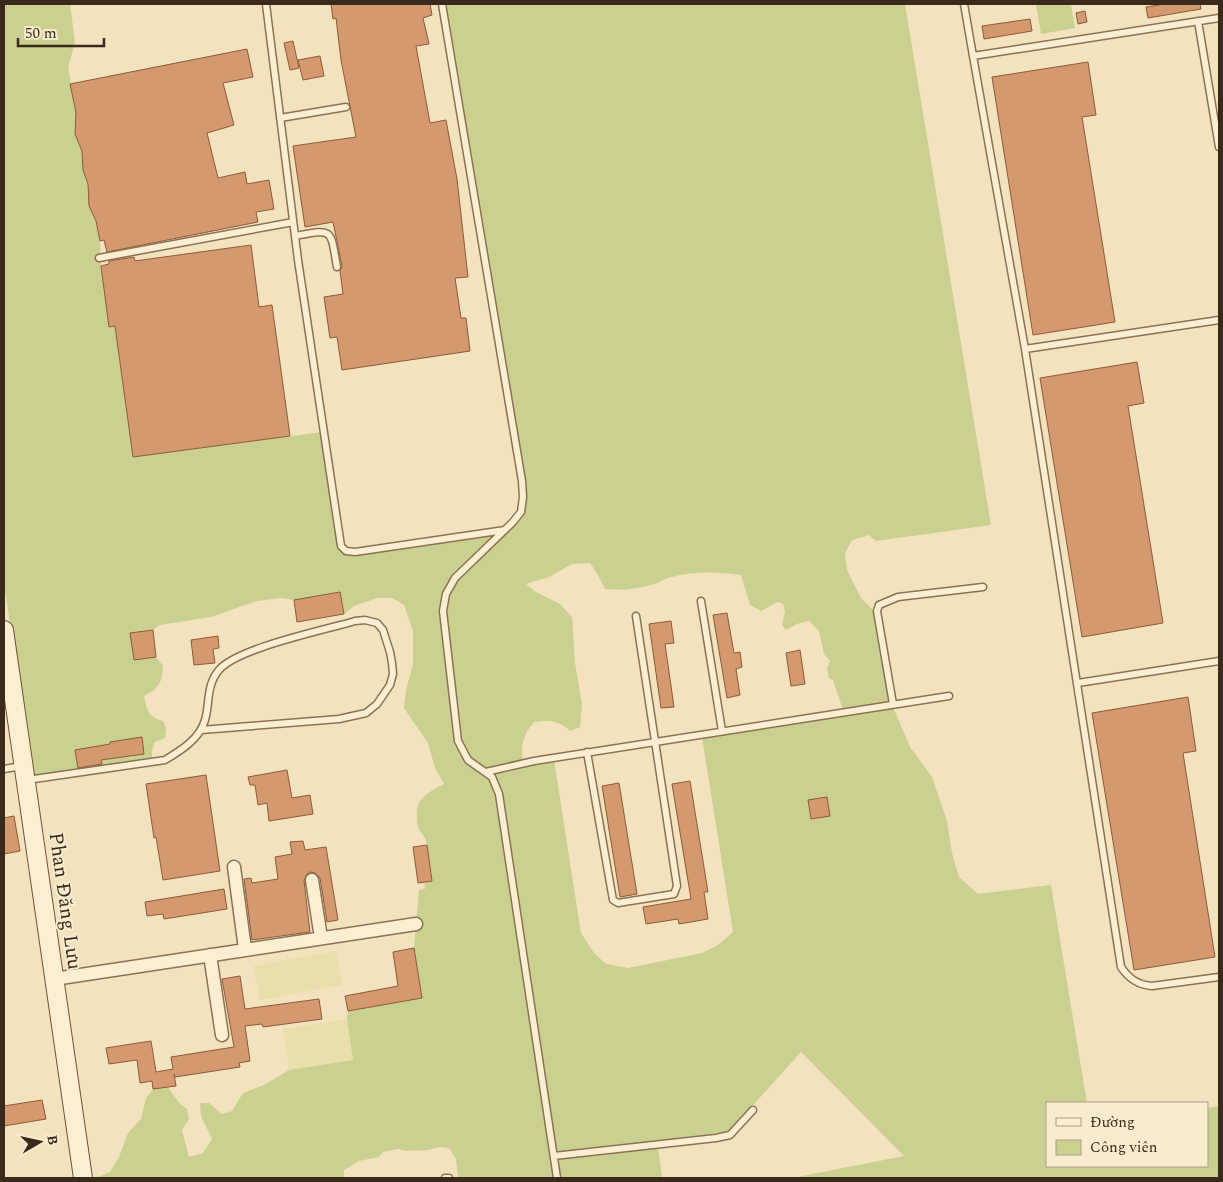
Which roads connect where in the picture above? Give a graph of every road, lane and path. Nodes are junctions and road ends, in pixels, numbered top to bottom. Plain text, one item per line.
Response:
1 (266, 4) edge
2 (442, 4) edge
3 (964, 4) edge
4 (1219, 18) edge
5 (1198, 21) junction
6 (973, 56) junction
7 (346, 107) dead end
8 (280, 118) junction
9 (1219, 147) edge
10 (293, 222) junction
11 (295, 236) junction
12 (99, 258) dead end
13 (337, 267) dead end
14 (1219, 320) edge
15 (1025, 349) junction
16 (505, 530) junction
17 (983, 587) dead end
18 (701, 601) dead end
19 (636, 616) dead end
20 (4, 630) edge
21 (1219, 661) edge
22 (1078, 682) junction
23 (949, 696) dead end
24 (893, 704) junction
25 (201, 730) junction
26 (722, 731) junction
27 (656, 741) junction
28 (587, 752) junction
29 (4, 769) edge
30 (486, 772) junction
31 (25, 773) junction
32 (234, 867) dead end
33 (312, 880) dead end
34 (416, 924) dead end
35 (321, 938) junction
36 (245, 949) junction
37 (210, 955) junction
38 (1219, 977) edge
39 (54, 979) junction
40 (222, 1035) dead end
41 (753, 1110) dead end
42 (554, 1156) junction
43 (83, 1178) edge
44 (445, 1178) edge
45 (449, 1178) edge
46 (558, 1178) edge

1 - 8 lane
2 - 16 lane
3 - 6 lane
4 - 5 lane
5 - 6 lane
5 - 9 lane
6 - 15 lane
7 - 8 lane
8 - 10 lane
10 - 11 lane
10 - 12 lane
11 - 13 lane
11 - 16 lane
14 - 15 lane
15 - 22 lane
16 - 30 lane
17 - 24 lane
18 - 26 lane
19 - 27 lane
20 - 31 street, Phan Đăng Lưu
21 - 22 lane
22 - 38 lane
23 - 24 lane
24 - 26 lane
25 - 25 lane
25 - 31 lane
26 - 27 lane
27 - 28 lane
27 - 28 lane
28 - 30 lane
29 - 31 lane
30 - 42 lane
31 - 39 street, Phan Đăng Lưu
32 - 36 street
33 - 35 street
34 - 35 street
35 - 36 street
36 - 37 street
37 - 39 street
37 - 40 street
39 - 43 street, Phan Đăng Lưu
41 - 42 lane
42 - 46 lane
44 - 45 lane

